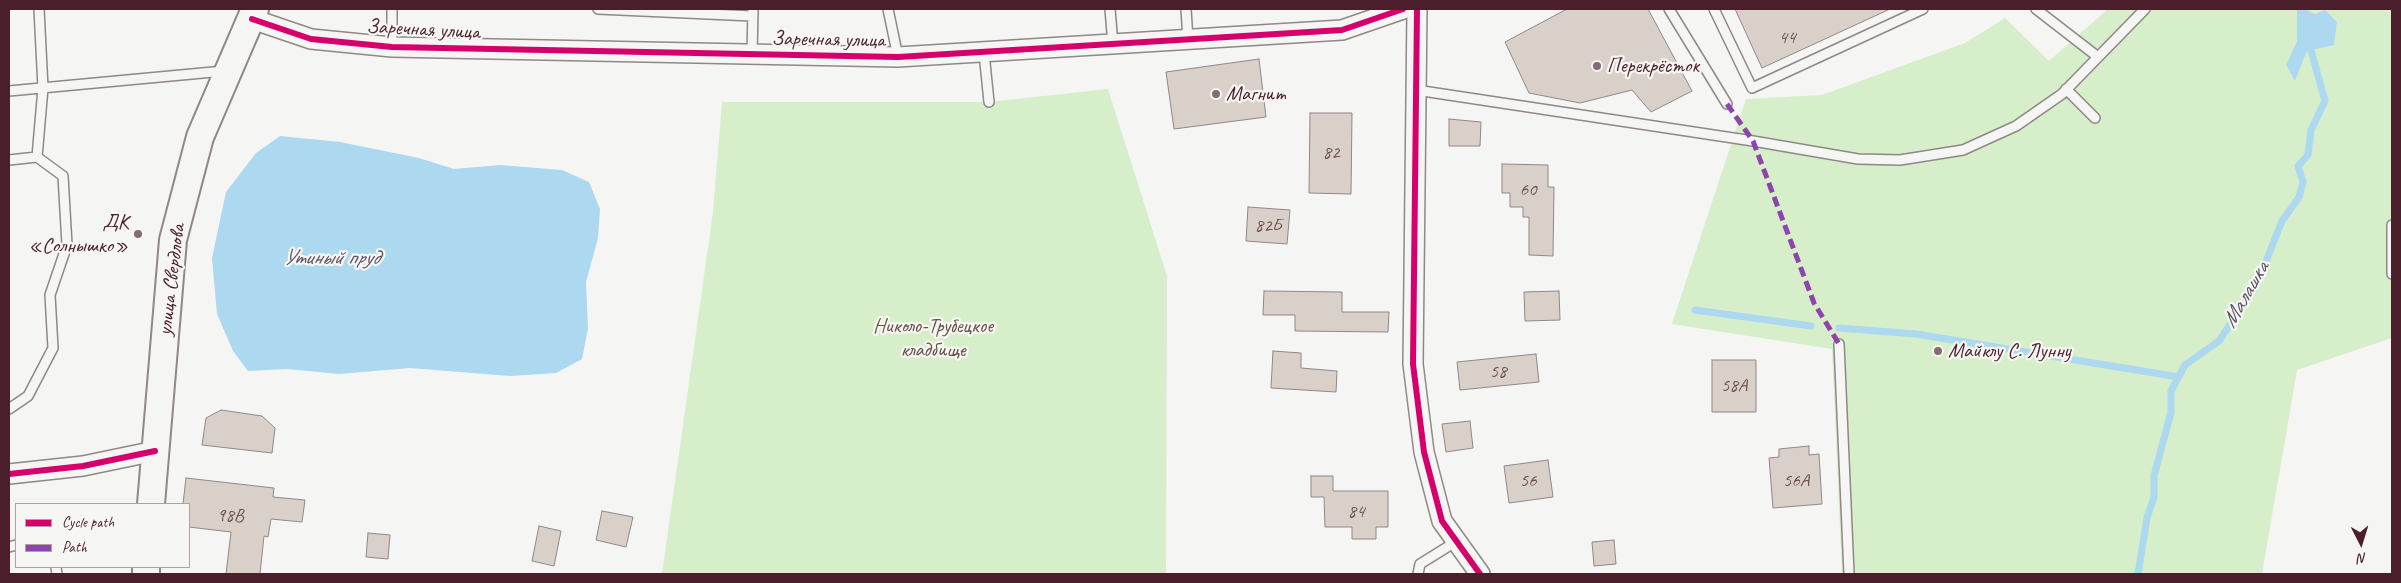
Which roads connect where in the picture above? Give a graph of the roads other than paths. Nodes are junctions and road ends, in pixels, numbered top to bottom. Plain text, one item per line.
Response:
1 (39, 9) edge
2 (392, 9) edge
3 (598, 9) edge
4 (888, 9) edge
5 (1110, 9) edge
6 (1186, 9) edge
7 (1402, 9) edge
8 (1417, 9) edge
9 (1669, 9) edge
10 (1714, 9) edge
11 (1923, 9) edge
12 (2036, 9) edge
13 (2145, 9) edge
14 (752, 12) edge
15 (253, 14) edge
16 (1188, 40) junction
17 (1113, 45) junction
18 (392, 48) junction
19 (984, 53) junction
20 (752, 54) junction
21 (898, 57) junction
22 (2098, 57) junction
23 (229, 71) junction
24 (43, 88) junction
25 (2066, 89) junction
26 (1416, 90) junction
27 (9, 91) edge
28 (989, 102) dead end
29 (1727, 104) dead end
30 (2095, 118) dead end
31 (37, 157) junction
32 (9, 160) edge
33 (2392, 225) edge
34 (2392, 274) edge
35 (1839, 344) dead end
36 (9, 409) edge
37 (156, 451) junction
38 (9, 474) edge
39 (151, 503) edge
40 (1456, 541) junction
41 (1418, 574) edge
42 (1480, 574) edge
43 (1849, 574) edge

1 - 24 lane
2 - 18 lane
3 - 14 lane
4 - 21 lane
5 - 17 lane
6 - 16 lane
7 - 16 street, Заречная улица
8 - 26 street
9 - 29 lane
10 - 11 lane
12 - 22 lane
13 - 22 lane
14 - 20 lane
15 - 18 street, Заречная улица
15 - 23 main road, улица Свердлова
16 - 17 street, Заречная улица
17 - 19 street, Заречная улица
18 - 20 street, Заречная улица
19 - 21 street, Заречная улица
19 - 28 lane
20 - 21 street, Заречная улица
22 - 25 lane
23 - 24 lane
23 - 37 main road, улица Свердлова
24 - 27 lane
24 - 31 lane
25 - 26 lane
25 - 30 lane
26 - 40 street
31 - 32 lane
31 - 36 lane
33 - 34 lane
35 - 43 lane
37 - 38 street
37 - 39 main road, улица Свердлова
40 - 41 lane
40 - 42 street

